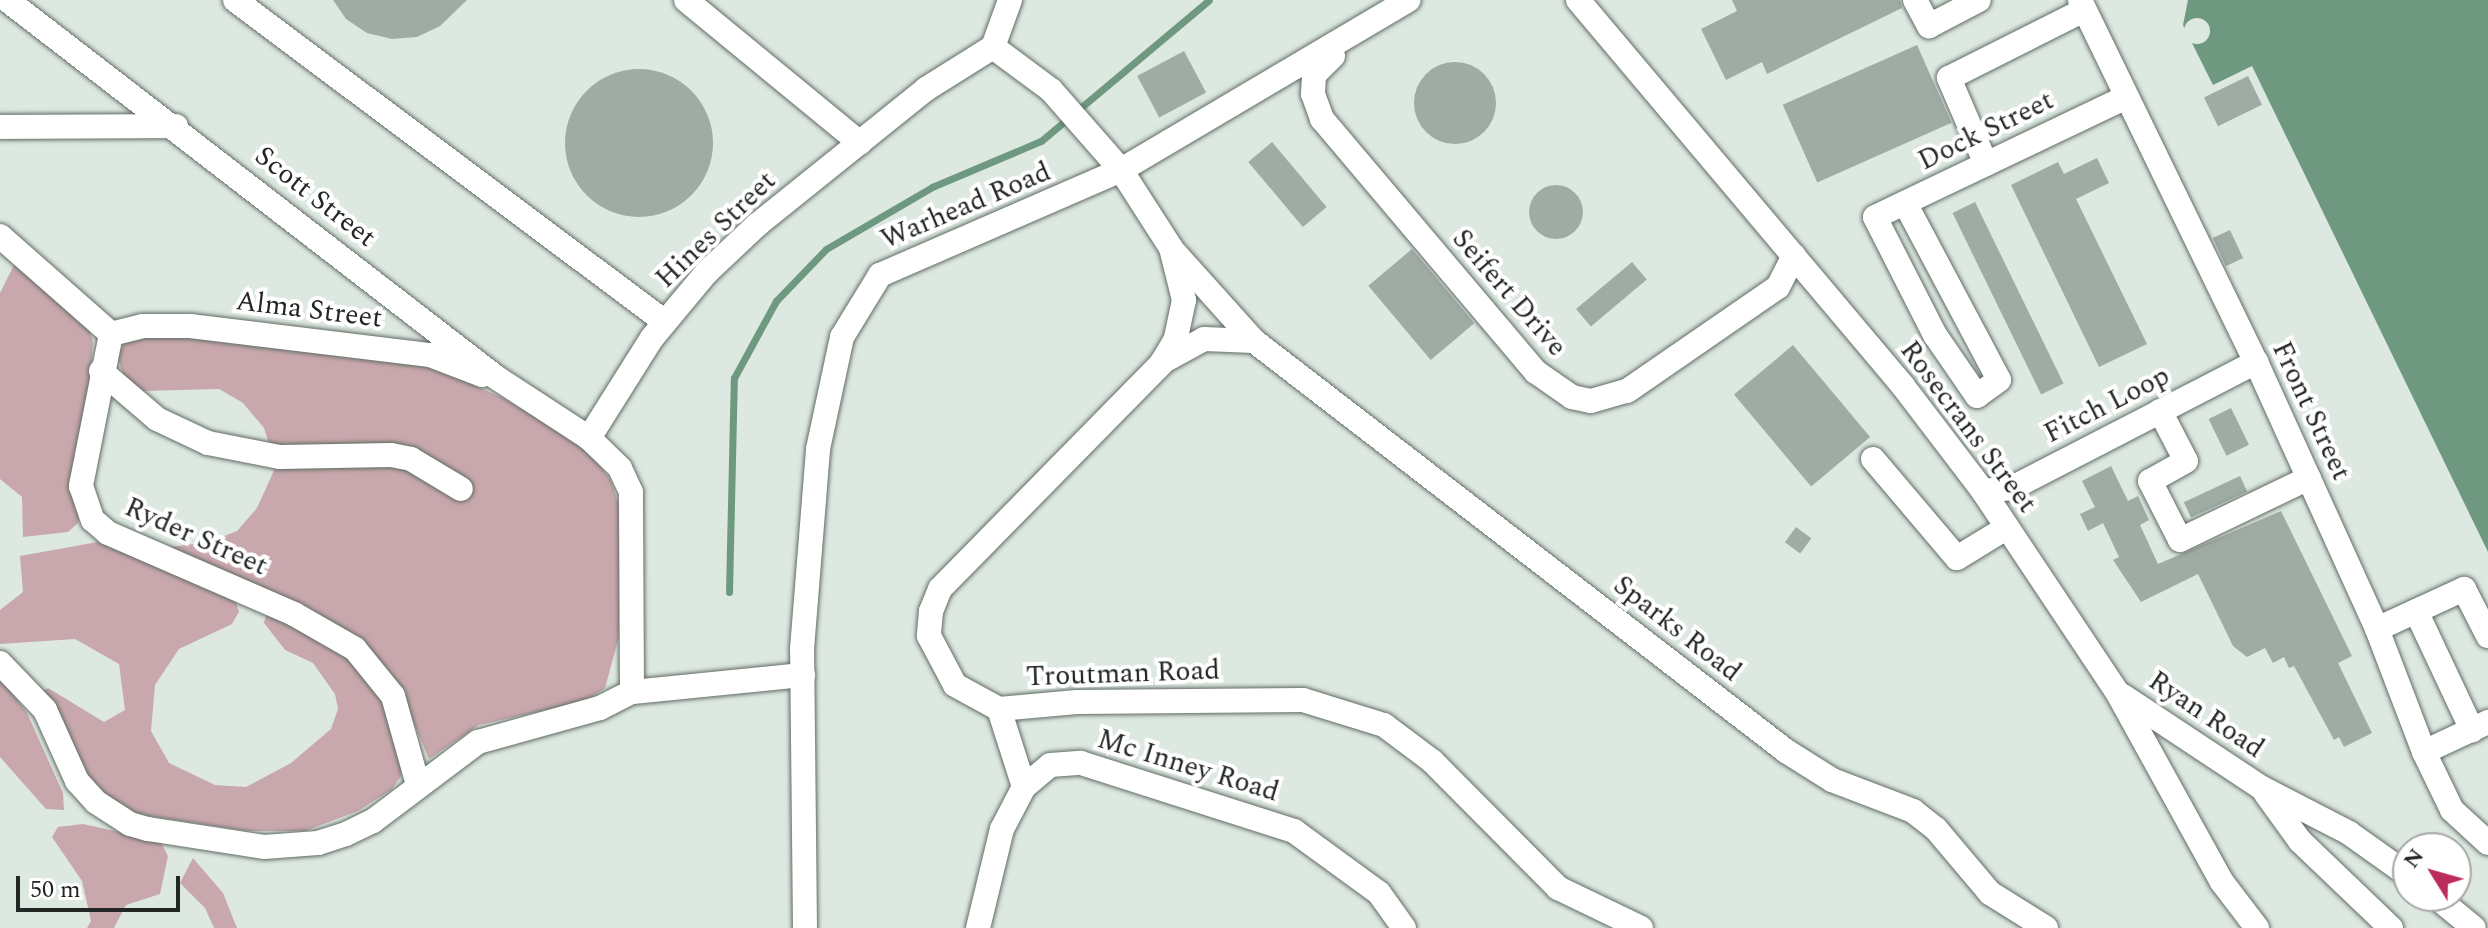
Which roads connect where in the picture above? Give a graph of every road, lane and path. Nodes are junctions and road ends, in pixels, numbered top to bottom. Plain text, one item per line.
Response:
1 (7, 0) edge
2 (235, 0) edge
3 (686, 0) edge
4 (1010, 0) edge
5 (1409, 0) edge
6 (1578, 0) edge
7 (1915, 0) edge
8 (1979, 0) edge
9 (2082, 5) edge
10 (1349, 40) junction
11 (993, 47) junction
12 (2124, 98) junction
13 (176, 126) junction
14 (0, 127) edge
15 (860, 143) junction
16 (1986, 164) junction
17 (1121, 170) junction
18 (1905, 203) junction
19 (0, 236) edge
20 (1171, 248) junction
21 (1794, 256) junction
22 (665, 322) junction
23 (111, 334) junction
24 (1254, 341) junction
25 (1278, 359) joint
26 (2256, 362) junction
27 (1161, 364) junction
28 (101, 371) junction
29 (497, 378) junction
30 (2160, 411) junction
31 (589, 438) junction
32 (1873, 459) dead end
33 (2309, 478) junction
34 (461, 489) dead end
35 (1983, 491) junction
36 (2006, 528) junction
37 (2416, 611) junction
38 (2377, 629) junction
39 (2488, 636) edge
40 (0, 663) edge
41 (803, 675) junction
42 (632, 692) junction
43 (2117, 692) junction
44 (999, 709) junction
45 (2480, 726) edge
46 (2424, 752) junction
47 (418, 785) junction
48 (1024, 787) junction
49 (2262, 788) junction
50 (2488, 843) edge
51 (2392, 864) edge
52 (2454, 912) edge
53 (805, 928) edge
54 (978, 928) edge
55 (1404, 928) edge
56 (1641, 928) edge
57 (2046, 928) edge
58 (2257, 928) edge
59 (2391, 928) edge
60 (2474, 928) edge

1 - 13 street, Scott Street
2 - 22 street
3 - 15 street
4 - 11 street
5 - 10 street, Warhead Road
6 - 21 street, Rosecrans Street
7 - 8 street
9 - 12 street, Front Street
9 - 16 street
10 - 17 street, Warhead Road
10 - 21 street, Seifert Drive
11 - 15 street, Hines Street
11 - 17 street, Troutman Road
12 - 16 street, Dock Street
12 - 26 street, Front Street
13 - 14 street
13 - 29 street, Scott Street
15 - 22 street, Hines Street
16 - 18 street, Dock Street
17 - 20 street, Troutman Road
17 - 41 street, Warhead Road
18 - 18 street, Dock Street
19 - 23 street
20 - 24 street, Troutman Road
20 - 27 street, Troutman Road
21 - 35 street, Rosecrans Street
22 - 31 street, Hines Street
23 - 28 street, Ryder Street
23 - 29 street, Alma Street
24 - 25 street, Troutman Road
24 - 27 street, Troutman Road
25 - 57 street, Sparks Road
26 - 30 street, Fitch Loop
26 - 33 street, Front Street
27 - 44 street, Troutman Road
28 - 34 street
28 - 47 street, Ryder Street
29 - 31 street, Scott Street
30 - 33 street
30 - 35 street, Fitch Loop
31 - 42 street
32 - 36 street
33 - 38 street, Front Street
35 - 36 street, Rosecrans Street
36 - 43 street, Rosecrans Street
37 - 38 street
37 - 39 street
37 - 45 street
38 - 46 street, Front Street
40 - 47 street
41 - 42 street
41 - 53 street, Warhead Road
42 - 47 street
43 - 49 street, Ryan Road
43 - 58 street, Rosecrans Street
44 - 48 street
44 - 56 street, Troutman Road
45 - 46 street
46 - 50 street, Front Street
48 - 54 street, Mc Inney Road
48 - 55 street, Mc Inney Road
49 - 51 street, Ryan Road
49 - 59 street, Ryan Road
52 - 60 street

